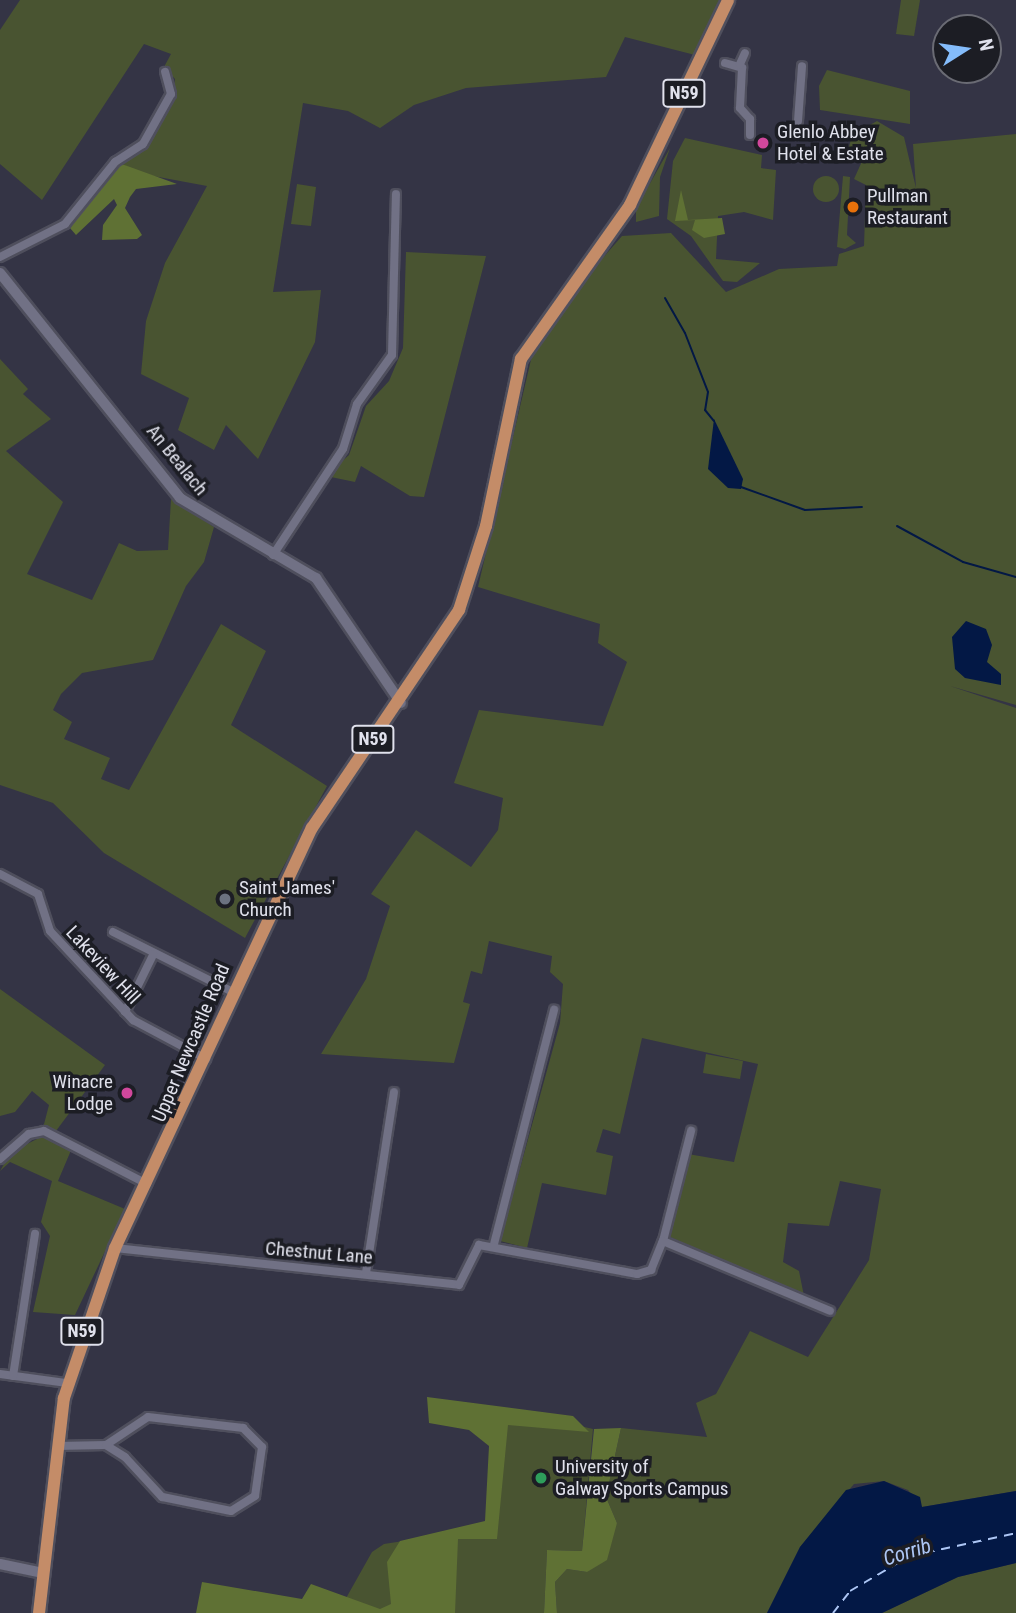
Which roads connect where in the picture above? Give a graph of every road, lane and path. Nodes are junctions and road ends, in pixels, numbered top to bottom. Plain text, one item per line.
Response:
1 (728, 0) edge
2 (744, 53) dead end
3 (725, 63) dead end
4 (740, 64) junction
5 (802, 66) dead end
6 (165, 72) dead end
7 (798, 121) dead end
8 (750, 135) dead end
9 (396, 194) dead end
10 (0, 257) edge
11 (0, 273) edge
12 (273, 555) junction
13 (401, 703) junction
14 (0, 874) edge
15 (113, 932) dead end
16 (153, 955) junction
17 (234, 993) junction
18 (554, 1010) dead end
19 (125, 1012) junction
20 (206, 1059) junction
21 (394, 1093) dead end
22 (691, 1131) dead end
23 (0, 1159) edge
24 (147, 1184) junction
25 (35, 1234) dead end
26 (663, 1241) junction
27 (494, 1244) junction
28 (115, 1248) junction
29 (366, 1273) junction
30 (830, 1311) dead end
31 (0, 1374) edge
32 (13, 1376) junction
33 (67, 1383) junction
34 (106, 1445) junction
35 (57, 1446) junction
36 (0, 1564) edge
37 (43, 1573) junction
38 (39, 1613) edge

1 - 13 main road, Upper Newcastle Road / N59
2 - 4 street
3 - 4 street
4 - 8 street
5 - 7 street
6 - 10 street
9 - 12 street
11 - 12 street, An Bealach
12 - 13 street, An Bealach
13 - 17 main road, Upper Newcastle Road / N59
14 - 19 street, Lakeview Hill
15 - 16 street
16 - 17 street
16 - 19 street
17 - 20 main road, Upper Newcastle Road / N59
18 - 27 street
19 - 20 street, Lakeview Hill
20 - 24 main road, Upper Newcastle Road / N59
21 - 29 street
22 - 26 street
23 - 24 street
24 - 28 main road, Upper Newcastle Road / N59
25 - 32 street
26 - 27 street
26 - 30 street
27 - 29 street, Chestnut Lane
28 - 29 street, Chestnut Lane
28 - 33 main road, Upper Newcastle Road / N59
31 - 32 street
32 - 33 street
33 - 35 main road, Upper Newcastle Road / N59
34 - 34 street
34 - 35 street
35 - 37 main road, Upper Newcastle Road / N59
36 - 37 street
37 - 38 main road, Upper Newcastle Road / N59

